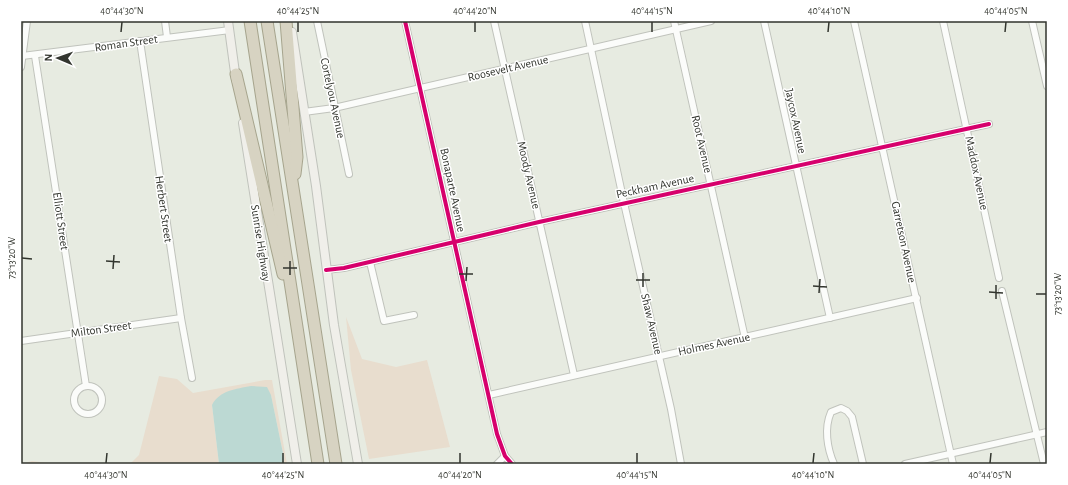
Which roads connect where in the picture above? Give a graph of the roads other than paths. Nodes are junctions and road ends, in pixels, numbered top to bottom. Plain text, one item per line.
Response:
1 (27, 21) edge
2 (165, 21) edge
3 (250, 21) edge
4 (267, 21) edge
5 (286, 21) edge
6 (290, 21) edge
7 (316, 21) edge
8 (405, 21) edge
9 (494, 21) edge
10 (585, 21) edge
11 (674, 21) edge
12 (711, 21) edge
13 (764, 21) edge
14 (854, 21) edge
15 (943, 21) edge
16 (1032, 21) edge
17 (229, 25) edge
18 (676, 29) junction
19 (167, 37) junction
20 (140, 41) junction
21 (591, 48) junction
22 (22, 56) junction
23 (35, 56) junction
24 (21, 67) edge
25 (505, 68) junction
26 (236, 74) junction
27 (1047, 86) edge
28 (420, 88) junction
29 (334, 108) junction
30 (304, 112) junction
31 (989, 124) dead end
32 (968, 127) junction
33 (883, 146) junction
34 (796, 165) junction
35 (350, 174) dead end
36 (711, 184) junction
37 (294, 191) junction
38 (624, 203) junction
39 (539, 222) junction
40 (454, 241) junction
41 (370, 262) junction
42 (326, 270) junction
43 (999, 278) dead end
44 (1002, 291) dead end
45 (917, 298) junction
46 (295, 314) junction
47 (414, 315) dead end
48 (180, 318) junction
49 (830, 318) junction
50 (77, 333) junction
51 (745, 338) junction
52 (21, 342) edge
53 (659, 356) junction
54 (574, 375) junction
55 (192, 378) dead end
56 (86, 386) junction
57 (489, 395) junction
58 (1047, 432) edge
59 (1037, 434) junction
60 (951, 454) junction
61 (505, 456) junction
62 (297, 464) edge
63 (318, 464) edge
64 (336, 464) edge
65 (358, 464) edge
66 (497, 464) edge
67 (512, 464) edge
68 (681, 464) edge
69 (834, 464) edge
70 (863, 464) edge
71 (905, 464) edge
72 (953, 464) edge
73 (1044, 464) edge

1 - 22 street
2 - 19 street
3 - 46 highway, Sunrise Highway
4 - 37 highway
5 - 37 highway
6 - 30 main road
7 - 29 street, Cortelyou Avenue
8 - 28 street, Bonaparte Avenue
9 - 25 street, Moody Avenue
10 - 21 street, Shaw Avenue
11 - 18 street, Root Avenue
12 - 18 street, Roosevelt Avenue
13 - 34 street, Jaycox Avenue
14 - 33 street, Garretson Avenue
15 - 32 street, Maddox Avenue
16 - 27 street
17 - 19 street, Roman Street
17 - 26 main road, Sunrise Highway
18 - 21 street, Roosevelt Avenue
18 - 36 street, Root Avenue
19 - 20 street, Roman Street
20 - 23 street, Roman Street
20 - 48 street, Herbert Street
21 - 25 street, Roosevelt Avenue
21 - 38 street, Shaw Avenue
22 - 23 street, Roman Street
22 - 24 street
23 - 50 street, Elliott Street
25 - 28 street, Roosevelt Avenue
25 - 39 street, Moody Avenue
26 - 46 highway
26 - 62 main road, Sunrise Highway
28 - 29 street, Roosevelt Avenue
28 - 40 street, Bonaparte Avenue
29 - 30 street, Roosevelt Avenue
29 - 35 street, Cortelyou Avenue
30 - 42 main road
31 - 32 street, Peckham Avenue
32 - 33 street, Peckham Avenue
32 - 43 street, Maddox Avenue
33 - 34 street, Peckham Avenue
33 - 45 street, Garretson Avenue
34 - 36 street, Peckham Avenue
34 - 49 street, Jaycox Avenue
36 - 38 street, Peckham Avenue
36 - 51 street, Root Avenue
37 - 64 highway
38 - 39 street, Peckham Avenue
38 - 53 street, Shaw Avenue
39 - 40 street, Peckham Avenue
39 - 54 street, Moody Avenue
40 - 41 street, Peckham Avenue
40 - 57 street, Bonaparte Avenue
41 - 42 street, Peckham Avenue
41 - 47 street
42 - 65 main road
44 - 59 street
45 - 49 street, Holmes Avenue
45 - 60 street, Garretson Avenue
46 - 63 highway, Sunrise Highway
48 - 50 street, Milton Street
48 - 55 street, Herbert Street
49 - 51 street, Holmes Avenue
50 - 52 street, Milton Street
50 - 56 street, Elliott Street
51 - 53 street, Holmes Avenue
53 - 54 street, Holmes Avenue
53 - 68 street, Shaw Avenue
54 - 57 street, Holmes Avenue
56 - 56 street
57 - 61 street, Bonaparte Avenue
58 - 59 street
59 - 60 street
59 - 73 street
60 - 71 street
60 - 72 street, Garretson Avenue
61 - 66 street
61 - 67 street
69 - 70 street

